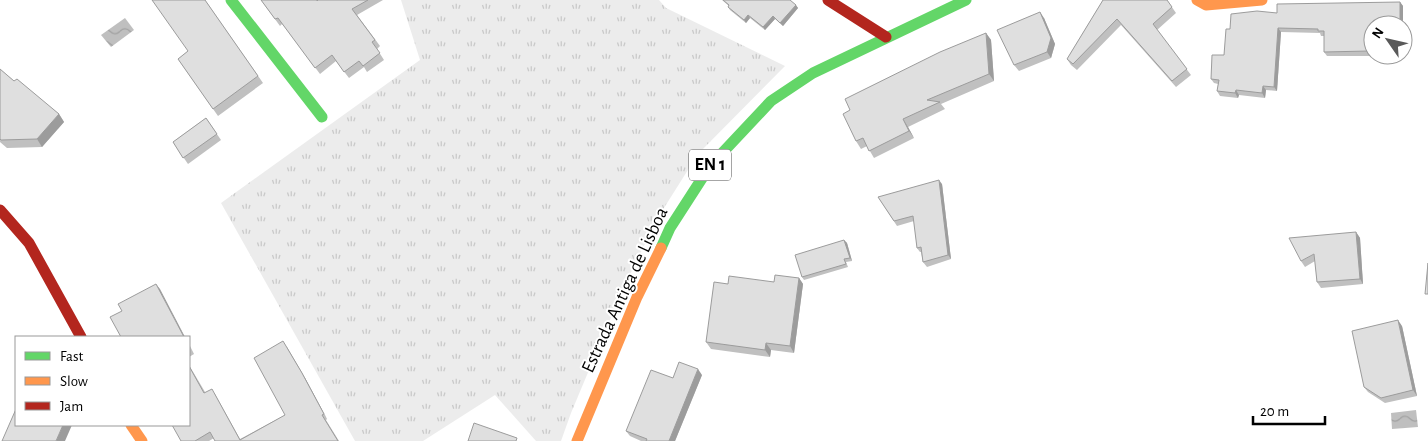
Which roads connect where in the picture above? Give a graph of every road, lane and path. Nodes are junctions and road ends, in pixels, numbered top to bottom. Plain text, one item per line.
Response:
1 (231, 0) edge
2 (828, 0) edge
3 (966, 0) edge
4 (1197, 0) edge
5 (1262, 0) edge
6 (886, 38) junction
7 (322, 117) dead end
8 (0, 210) edge
9 (80, 336) edge
10 (132, 426) edge
11 (142, 441) edge
12 (577, 441) edge

1 - 7 main road
2 - 6 main road
3 - 6 main road, Estrada Antiga de Lisboa / EN 1
4 - 5 main road
6 - 12 main road, Estrada Antiga de Lisboa / EN 1
8 - 9 main road
10 - 11 main road

